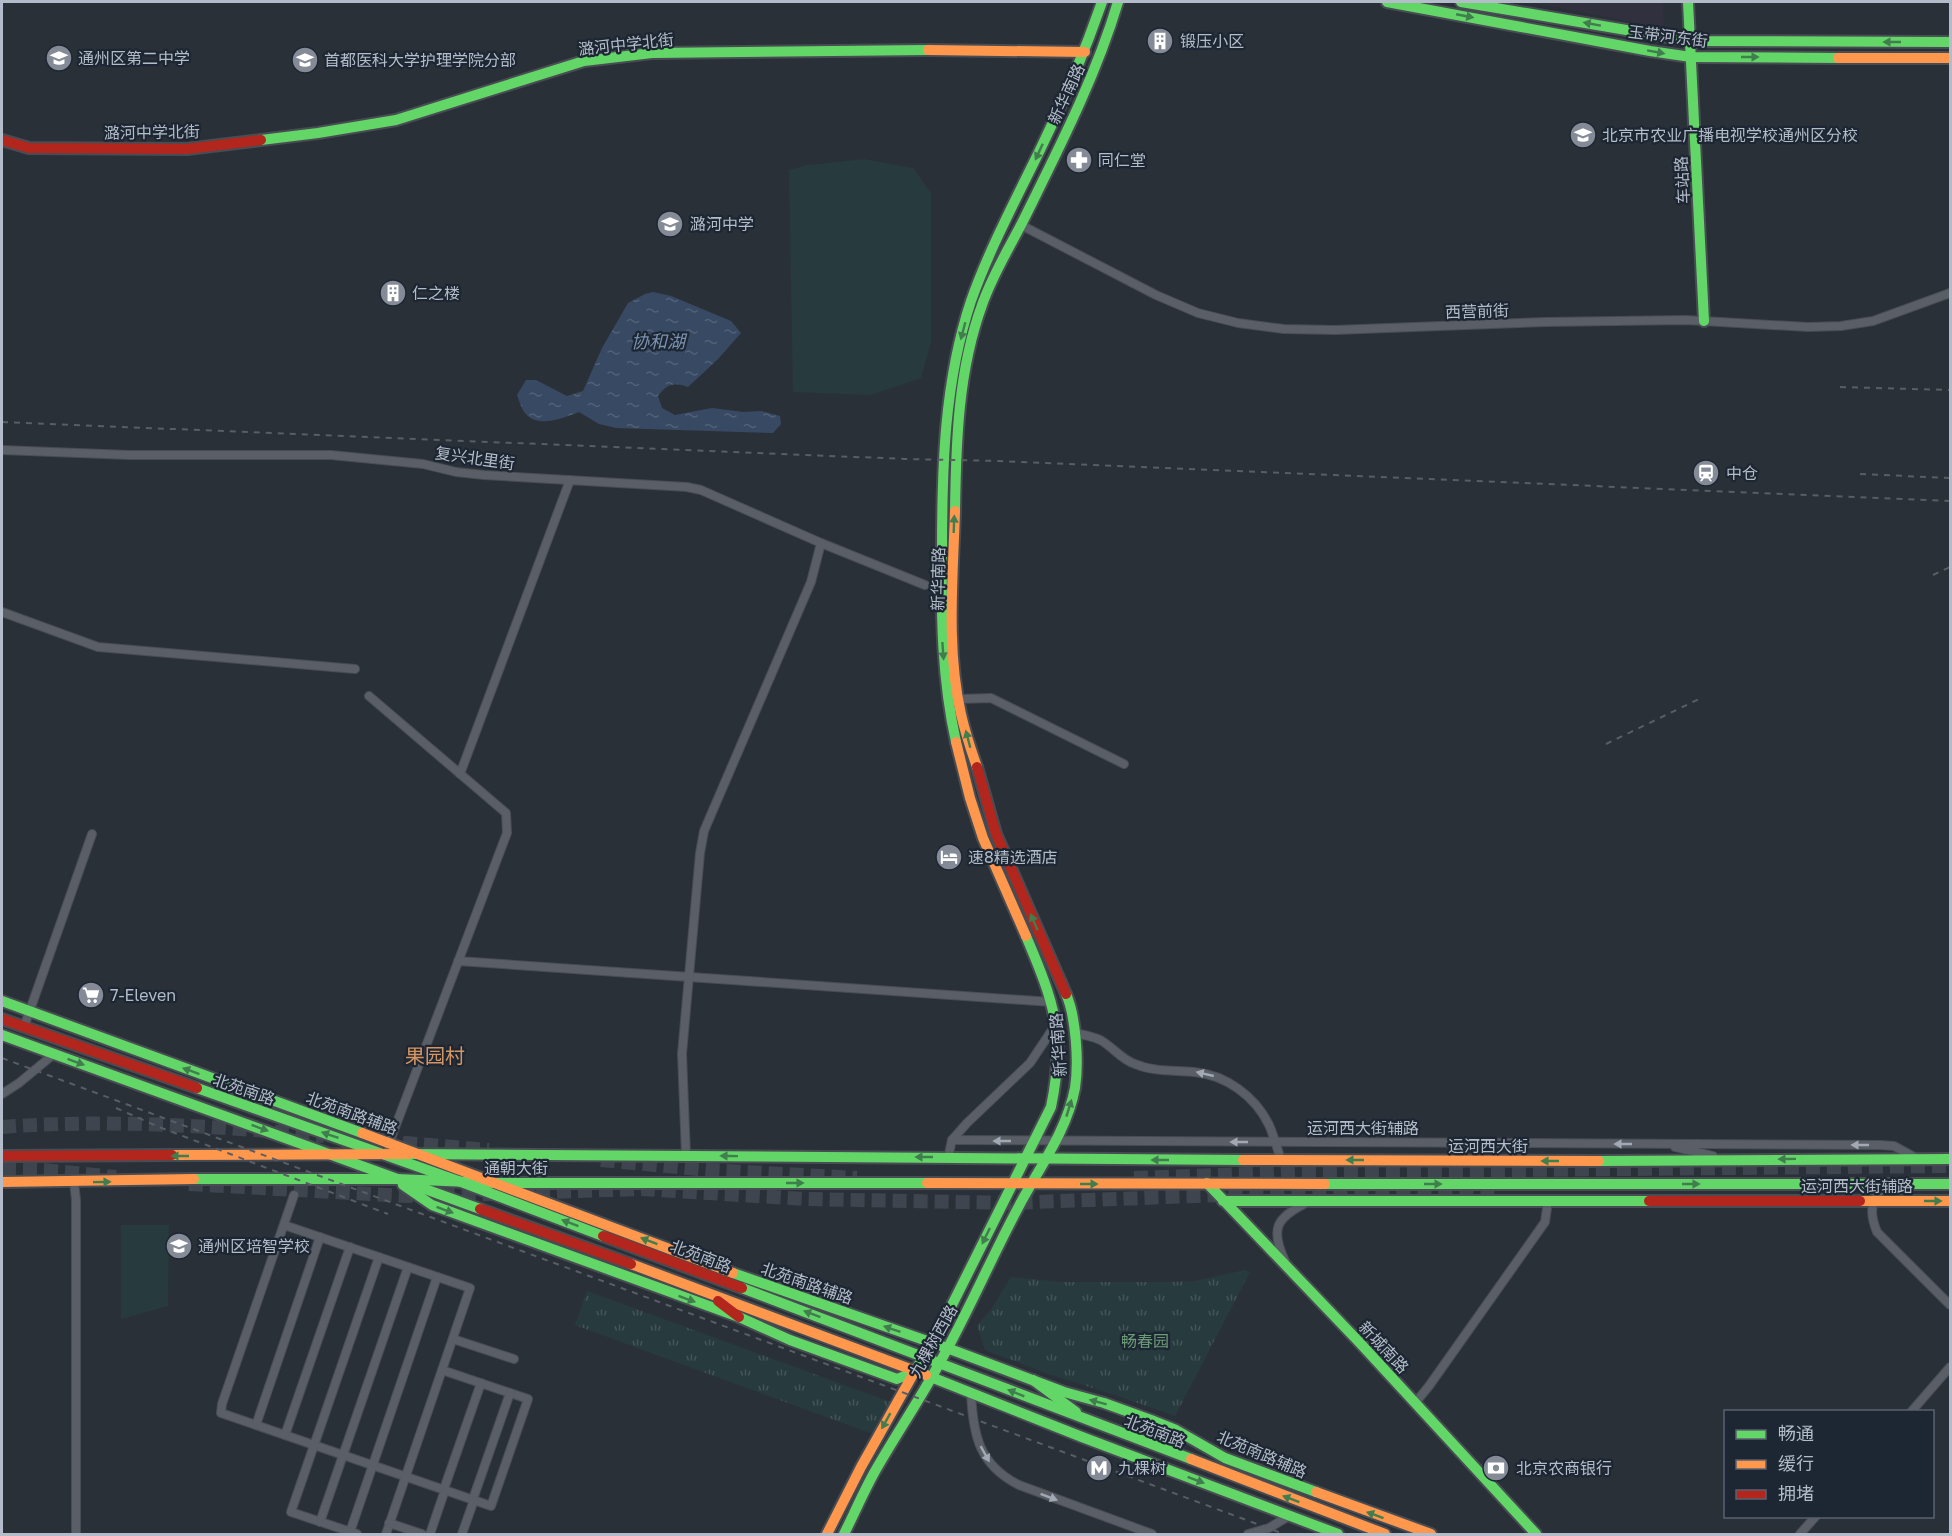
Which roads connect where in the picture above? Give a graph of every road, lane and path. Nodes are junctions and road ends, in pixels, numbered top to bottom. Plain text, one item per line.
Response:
1 (1102, 2) edge
2 (1118, 2) edge
3 (1387, 2) edge
4 (1461, 2) edge
5 (1688, 2) edge
6 (1691, 42) junction
7 (1950, 42) edge
8 (1084, 52) junction
9 (1691, 57) junction
10 (1950, 58) edge
11 (2, 140) edge
12 (1021, 225) junction
13 (1950, 294) edge
14 (1704, 321) junction
15 (2, 450) edge
16 (570, 480) junction
17 (821, 543) junction
18 (925, 585) dead end
19 (2, 612) edge
20 (356, 669) dead end
21 (369, 696) dead end
22 (959, 699) junction
23 (1124, 764) dead end
24 (460, 774) junction
25 (92, 834) dead end
26 (458, 961) junction
27 (690, 976) junction
28 (2, 1001) edge
29 (1052, 1002) junction
30 (29, 1011) junction
31 (2, 1019) edge
32 (1056, 1023) junction
33 (24, 1027) junction
34 (1075, 1033) junction
35 (2, 1035) edge
36 (54, 1054) junction
37 (2, 1094) edge
38 (952, 1140) junction
39 (1035, 1141) junction
40 (1056, 1141) junction
41 (1275, 1143) junction
42 (1662, 1144) junction
43 (387, 1149) junction
44 (418, 1154) junction
45 (336, 1155) junction
46 (686, 1155) junction
47 (2, 1156) edge
48 (948, 1158) junction
49 (1915, 1158) junction
50 (1950, 1158) edge
51 (1024, 1160) junction
52 (1044, 1160) junction
53 (1281, 1160) junction
54 (1729, 1160) junction
55 (396, 1179) junction
56 (2, 1182) edge
57 (74, 1182) junction
58 (464, 1183) junction
59 (494, 1183) junction
60 (1012, 1184) junction
61 (1031, 1184) junction
62 (1207, 1184) junction
63 (1884, 1184) junction
64 (1950, 1184) edge
65 (294, 1195) dead end
66 (1224, 1201) junction
67 (1310, 1201) junction
68 (1548, 1201) junction
69 (1873, 1201) junction
70 (1950, 1201) edge
71 (284, 1225) junction
72 (320, 1237) junction
73 (350, 1247) junction
74 (379, 1257) junction
75 (408, 1267) junction
76 (1288, 1268) junction
77 (437, 1277) junction
78 (707, 1292) junction
79 (1950, 1305) edge
80 (739, 1317) junction
81 (453, 1339) junction
82 (933, 1343) junction
83 (947, 1348) junction
84 (925, 1357) junction
85 (514, 1359) dead end
86 (940, 1363) junction
87 (1950, 1367) edge
88 (442, 1370) junction
89 (916, 1371) junction
90 (932, 1377) junction
91 (1033, 1380) junction
92 (481, 1383) junction
93 (510, 1393) junction
94 (971, 1393) junction
95 (1415, 1403) junction
96 (1913, 1410) edge
97 (1090, 1422) junction
98 (256, 1425) junction
99 (285, 1435) junction
100 (314, 1445) junction
101 (343, 1455) junction
102 (373, 1465) junction
103 (406, 1476) junction
104 (445, 1490) junction
105 (474, 1500) junction
106 (1289, 1516) junction
107 (1814, 1518) edge
108 (320, 1522) junction
109 (389, 1523) junction
110 (1320, 1528) junction
111 (353, 1533) edge
112 (76, 1534) edge
113 (386, 1534) edge
114 (422, 1534) edge
115 (430, 1534) edge
116 (462, 1534) edge
117 (827, 1534) edge
118 (844, 1534) edge
119 (1152, 1534) edge
120 (1248, 1534) edge
121 (1330, 1534) edge
122 (1338, 1534) edge
123 (1385, 1534) edge
124 (1431, 1534) edge
125 (1536, 1534) edge
126 (1800, 1534) edge

1 - 8 main road, 新华南路
2 - 12 main road, 新华南路
3 -> 9 main road, 玉带河东街
6 -> 4 main road, 玉带河东街
5 - 6 main road, 车站路
7 -> 6 main road, 玉带河东街
6 - 9 main road, 车站路
8 - 11 main road, 潞河中学北街
8 -> 29 main road, 新华南路
9 -> 10 main road, 玉带河东街
9 - 14 main road, 车站路
12 - 14 street, 西营前街
22 -> 12 main road, 新华南路
13 - 14 street, 西营前街
15 - 16 street, 复兴北里街
16 - 17 street, 复兴北里街
16 - 24 street
17 - 18 street, 复兴北里街
17 - 27 street
19 - 20 street
21 - 24 street
22 - 23 street
34 -> 22 main road, 新华南路
24 - 26 street
25 - 30 street
26 - 27 street
26 - 43 street
27 - 29 street
27 - 46 street
28 - 30 main road, 北苑南路辅路
29 - 32 main road, 新华南路
30 - 33 street
43 -> 30 main road, 北苑南路辅路
31 - 33 main road, 北苑南路
32 - 38 street
32 - 39 main road, 新华南路
43 -> 33 main road, 北苑南路
40 -> 34 main road, 新华南路
41 -> 34 street
35 - 36 main road, 北苑南路
36 - 37 street
36 -> 45 main road, 北苑南路
39 -> 38 street, 运河西大街辅路
38 - 48 street
39 - 40 street, 运河西大街辅路
39 - 51 main road, 新华南路
41 -> 40 street, 运河西大街辅路
40 - 52 main road, 新华南路
42 -> 41 street, 运河西大街辅路
41 - 53 street
49 -> 42 street, 运河西大街辅路
42 - 54 street
43 - 44 main road, 通朝大街
43 - 45 main road, 通朝大街
43 - 58 main road, 北苑南路
44 - 46 main road, 通朝大街
44 - 59 main road, 北苑南路辅路
45 -> 47 main road, 通朝大街
45 - 55 main road, 北苑南路
48 -> 46 main road, 通朝大街
48 - 51 main road, 通朝大街
49 - 50 main road, 运河西大街
49 -> 54 main road, 运河西大街
51 - 52 main road, 运河西大街
51 - 60 main road, 九棵树西路
53 -> 52 main road, 运河西大街
52 - 61 main road, 九棵树西路
54 -> 53 main road, 运河西大街
57 -> 55 main road, 通朝大街
55 - 58 main road, 通朝大街
55 - 78 main road, 北苑南路
55 -> 80 main road
56 - 57 main road, 通朝大街
57 - 112 street
58 - 59 main road, 通朝大街
84 -> 58 main road, 北苑南路
59 -> 60 main road, 通朝大街
82 -> 59 main road, 北苑南路辅路
60 - 61 main road, 通朝大街
60 -> 82 main road, 九棵树西路
61 -> 62 main road
61 - 83 main road, 九棵树西路
62 -> 63 main road
62 - 66 main road, 新城南路
63 - 64 main road
63 - 69 street
65 - 71 street
66 - 67 main road, 运河西大街辅路
66 - 76 main road, 新城南路
67 - 68 main road, 运河西大街辅路
67 - 76 street
68 - 69 main road, 运河西大街辅路
68 - 95 street
69 -> 70 main road, 运河西大街辅路
69 - 79 street
71 - 72 street
71 - 98 street
72 - 73 street
72 - 98 street
73 - 74 street
73 - 99 street
74 - 75 street
74 - 100 street
75 - 77 street
75 - 101 street
76 - 95 main road, 新城南路
77 - 81 street
77 - 102 street
78 - 80 main road
78 - 89 main road, 北苑南路
80 - 89 main road
81 - 85 street
81 - 88 street
82 - 83 main road, 北苑南路辅路
82 - 84 main road, 九棵树西路
83 - 86 main road, 九棵树西路
83 - 91 main road, 北苑南路辅路
84 - 86 main road, 北苑南路
84 - 89 main road, 九棵树西路
86 - 90 main road, 九棵树西路
97 -> 86 main road, 北苑南路
87 - 96 street
88 - 92 street
88 - 103 street
89 - 90 main road, 北苑南路
89 -> 117 main road, 九棵树西路
90 - 94 main road, 北苑南路
90 - 118 main road, 九棵树西路
91 - 97 main road
124 -> 91 main road, 北苑南路辅路
92 - 93 street
92 - 104 street
93 - 105 street
93 - 105 street
94 -> 106 main road, 北苑南路
94 -> 119 street
95 - 125 main road, 新城南路
123 -> 97 main road, 北苑南路
98 - 99 street
99 - 100 street
100 - 101 street
100 - 108 street
101 - 102 street
101 - 108 street
102 - 103 street
102 - 111 street
103 - 104 street
103 - 109 street
104 - 105 street
104 - 115 street
105 - 116 street
106 - 110 main road, 北苑南路
106 - 120 street
107 - 126 street
108 - 111 street
109 - 113 street
109 - 114 street
110 - 121 main road
110 - 122 main road, 北苑南路

